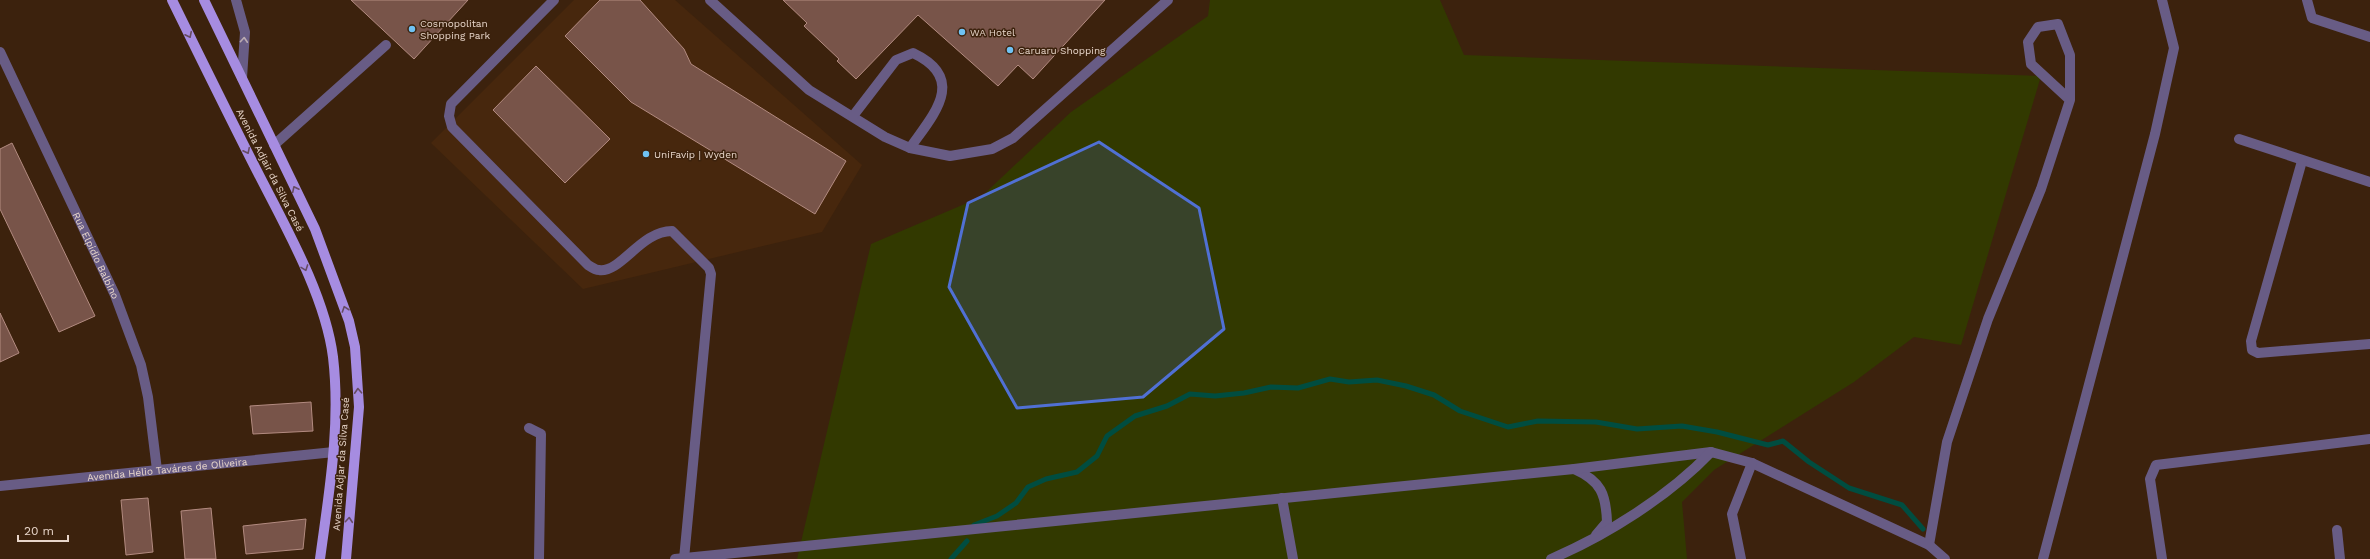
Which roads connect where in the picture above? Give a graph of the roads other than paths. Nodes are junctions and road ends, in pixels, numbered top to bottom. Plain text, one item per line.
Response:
1 (172, 0) edge
2 (204, 0) edge
3 (236, 0) edge
4 (554, 0) edge
5 (710, 0) edge
6 (1168, 0) edge
7 (2162, 0) edge
8 (2307, 0) edge
9 (2370, 37) edge
10 (386, 44) dead end
11 (0, 52) edge
12 (242, 78) junction
13 (2070, 100) junction
14 (853, 116) junction
15 (2239, 139) dead end
16 (274, 145) junction
17 (910, 148) junction
18 (2302, 161) junction
19 (2370, 182) edge
20 (2370, 344) edge
21 (355, 347) joint
22 (333, 356) joint
23 (529, 428) dead end
24 (2370, 439) edge
25 (334, 452) junction
26 (1711, 452) junction
27 (1752, 463) junction
28 (1574, 469) junction
29 (157, 470) junction
30 (0, 486) edge
31 (1282, 498) junction
32 (2337, 530) dead end
33 (1589, 543) junction
34 (1929, 545) junction
35 (320, 559) edge
36 (346, 559) edge
37 (539, 559) edge
38 (681, 559) edge
39 (1293, 559) edge
40 (1551, 559) edge
41 (1741, 559) edge
42 (1945, 559) edge
43 (2043, 559) edge
44 (2162, 559) edge
45 (2340, 559) edge

1 -> 22 main road, Avenida Adjair da Silva Casé
2 - 12 main road, Avenida Adjair da Silva Casé
12 -> 3 street
4 - 38 street
5 - 14 street
6 - 17 street
7 - 43 street
8 - 9 street
10 - 16 street
11 - 29 street, Rua Elpídio Balbino
12 - 16 main road, Avenida Adjair da Silva Casé
13 - 13 street
13 - 34 street
14 - 17 street
14 - 17 street
15 - 18 street
21 -> 16 main road, Avenida Adjair da Silva Casé
18 - 19 street
18 - 20 street
36 -> 21 main road, Avenida Adjar da Silva Casé
22 - 25 main road, Avenida Adjar da Silva Casé
23 - 37 street
24 - 44 street
25 - 29 street, Avenida Hélio Taváres de Oliveira
25 - 35 main road, Avenida Adjar da Silva Casé
26 - 27 street
26 - 28 street
26 - 33 street
27 - 34 street
27 - 41 street
28 - 31 street
28 - 33 street
29 - 30 street, Avenida Hélio Taváres de Oliveira
31 - 38 street
31 - 39 street
32 - 45 street
33 - 40 street
34 - 42 street

